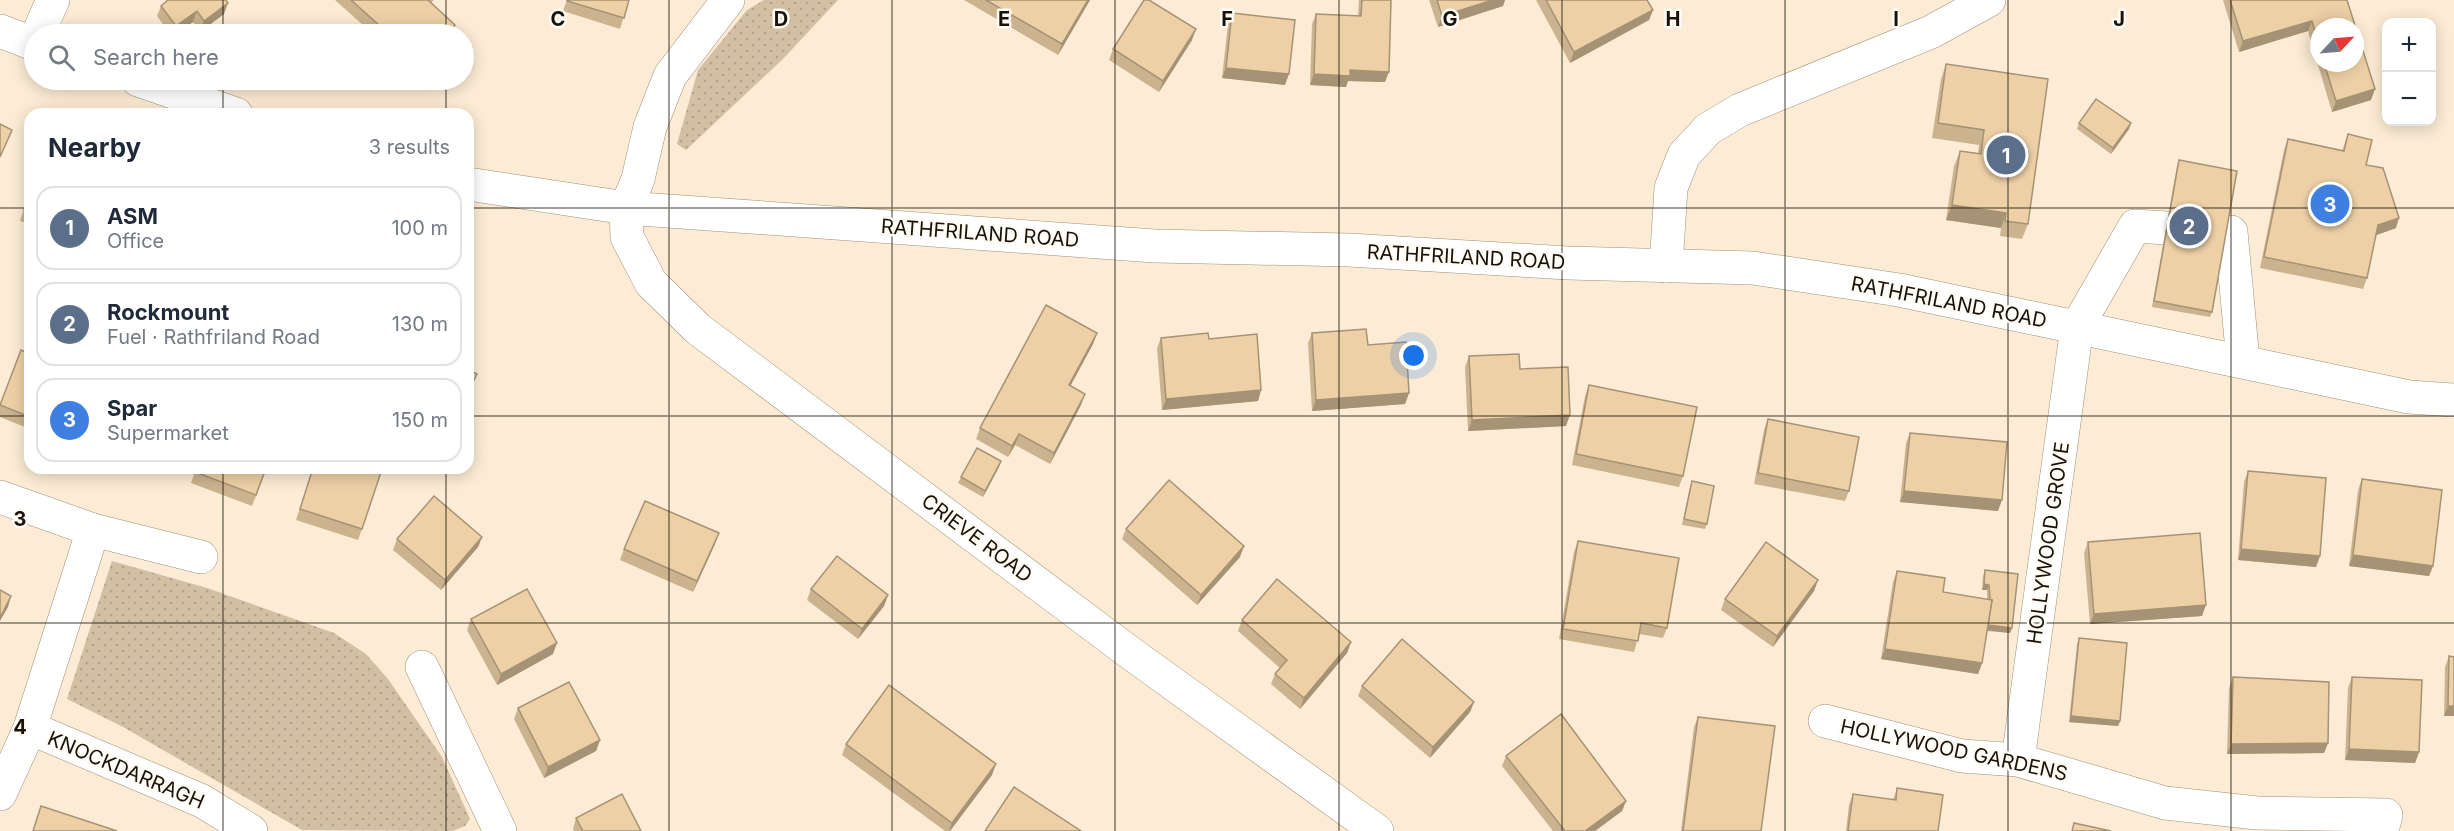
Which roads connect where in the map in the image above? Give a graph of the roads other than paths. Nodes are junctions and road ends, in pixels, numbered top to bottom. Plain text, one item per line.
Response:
1 (53, 0) edge
2 (728, 0) edge
3 (1989, 0) edge
4 (42, 24) edge
5 (0, 31) edge
6 (24, 37) edge
7 (167, 90) edge
8 (219, 108) edge
9 (474, 185) edge
10 (626, 208) junction
11 (1666, 266) junction
12 (2077, 327) junction
13 (2243, 361) junction
14 (2454, 400) edge
15 (0, 497) edge
16 (93, 530) junction
17 (201, 557) dead end
18 (422, 667) dead end
19 (1825, 721) dead end
20 (30, 728) junction
21 (2018, 760) junction
22 (0, 794) edge
23 (250, 831) edge
24 (500, 831) edge
25 (1377, 831) edge
26 (2382, 831) edge

1 - 4 street
2 - 10 street
3 - 11 street
5 - 6 street
7 - 8 street
9 - 10 street, RATHFRILAND ROAD
10 - 11 street, RATHFRILAND ROAD
10 - 25 street, CRIEVE ROAD
11 - 12 street, RATHFRILAND ROAD
12 - 13 street, RATHFRILAND ROAD
12 - 13 street
12 - 21 street, HOLLYWOOD GROVE
13 - 14 street, RATHFRILAND ROAD
15 - 16 street
16 - 17 street
16 - 20 street, KNOCKDARRAGH
18 - 24 street
19 - 21 street, HOLLYWOOD GARDENS
20 - 22 street, KNOCKDARRAGH
20 - 23 street, KNOCKDARRAGH
21 - 26 street, HOLLYWOOD GARDENS

